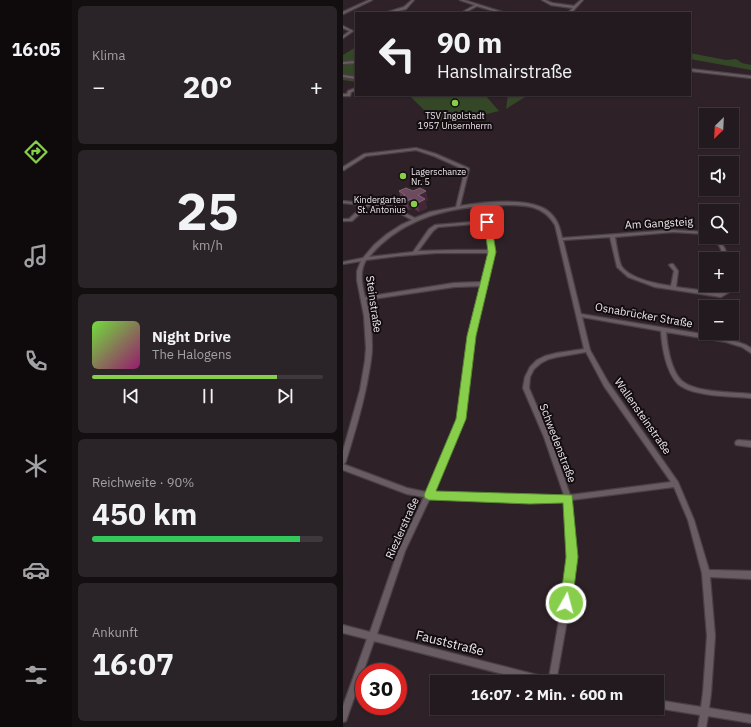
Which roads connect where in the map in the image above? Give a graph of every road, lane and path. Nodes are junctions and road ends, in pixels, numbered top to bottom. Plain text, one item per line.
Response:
1 (371, 0) edge
2 (413, 0) edge
3 (461, 0) edge
4 (543, 0) edge
5 (582, 0) edge
6 (477, 5) junction
7 (575, 7) junction
8 (390, 12) edge
9 (464, 12) edge
10 (501, 12) edge
11 (570, 12) edge
12 (343, 14) edge
13 (343, 27) edge
14 (352, 31) joint
15 (343, 37) edge
16 (355, 62) edge
17 (343, 63) edge
18 (691, 70) edge
19 (343, 76) edge
20 (751, 77) edge
21 (355, 78) edge
22 (355, 89) edge
23 (343, 95) edge
24 (343, 169) edge
25 (343, 202) edge
26 (367, 204) junction
27 (485, 204) junction
28 (458, 207) junction
29 (414, 219) junction
30 (343, 220) edge
31 (487, 222) junction
32 (699, 233) edge
33 (613, 235) junction
34 (561, 239) junction
35 (414, 252) junction
36 (492, 252) junction
37 (364, 259) junction
38 (343, 263) edge
39 (671, 265) dead end
40 (484, 284) junction
41 (673, 288) junction
42 (699, 292) edge
43 (700, 292) edge
44 (727, 292) edge
45 (363, 299) junction
46 (578, 315) junction
47 (663, 329) junction
48 (587, 350) junction
49 (751, 351) edge
50 (751, 396) edge
51 (738, 443) dead end
52 (751, 444) edge
53 (343, 460) edge
54 (343, 466) edge
55 (676, 484) junction
56 (429, 495) junction
57 (568, 498) junction
58 (706, 573) junction
59 (751, 575) edge
60 (343, 629) edge
61 (371, 636) junction
62 (524, 675) edge
63 (552, 675) edge
64 (664, 705) edge
65 (704, 712) junction
66 (343, 718) edge
67 (751, 719) edge
68 (702, 727) edge

1 - 12 street
2 - 8 street
3 - 6 street
4 - 7 street
5 - 7 street
6 - 9 street
6 - 10 street
7 - 11 street
13 - 14 street
14 - 15 street
16 - 17 street
18 - 20 street
19 - 21 street
22 - 23 street
24 - 28 street
25 - 26 street
26 - 29 street
26 - 30 street
27 - 28 street, Wallensteinstraße
27 - 31 street, Riezlerstraße
27 - 34 street, Wallensteinstraße
28 - 29 street
29 - 37 street
31 - 35 street
31 - 36 street, Riezlerstraße
32 - 33 street, Am Gangsteig
33 - 34 street, Am Gangsteig
33 - 41 street, Am Gangsteig
34 - 46 street, Wallensteinstraße
35 - 36 street
35 - 37 street
36 - 40 street, Riezlerstraße
37 - 38 street
37 - 45 street, Steinstraße
39 - 41 street
40 - 45 street
40 - 56 street, Riezlerstraße
41 - 42 street, Am Gangsteig
43 - 44 street, Am Gangsteig
45 - 53 street, Steinstraße
46 - 47 street, Osnabrücker Straße
46 - 48 street, Wallensteinstraße
47 - 49 street, Osnabrücker Straße
47 - 50 street
48 - 55 street, Wallensteinstraße
48 - 57 street, Schwedenstraße
51 - 52 street
54 - 56 street
55 - 57 street
55 - 58 street, Wallensteinstraße
56 - 57 street
56 - 61 street, Riezlerstraße
57 - 63 street, Schwedenstraße
58 - 59 street
58 - 65 street, Wallensteinstraße
60 - 61 street, Fauststraße
61 - 62 street, Fauststraße
61 - 66 street, Riezlerstraße
64 - 65 street
65 - 67 street
65 - 68 street, Wallensteinstraße

